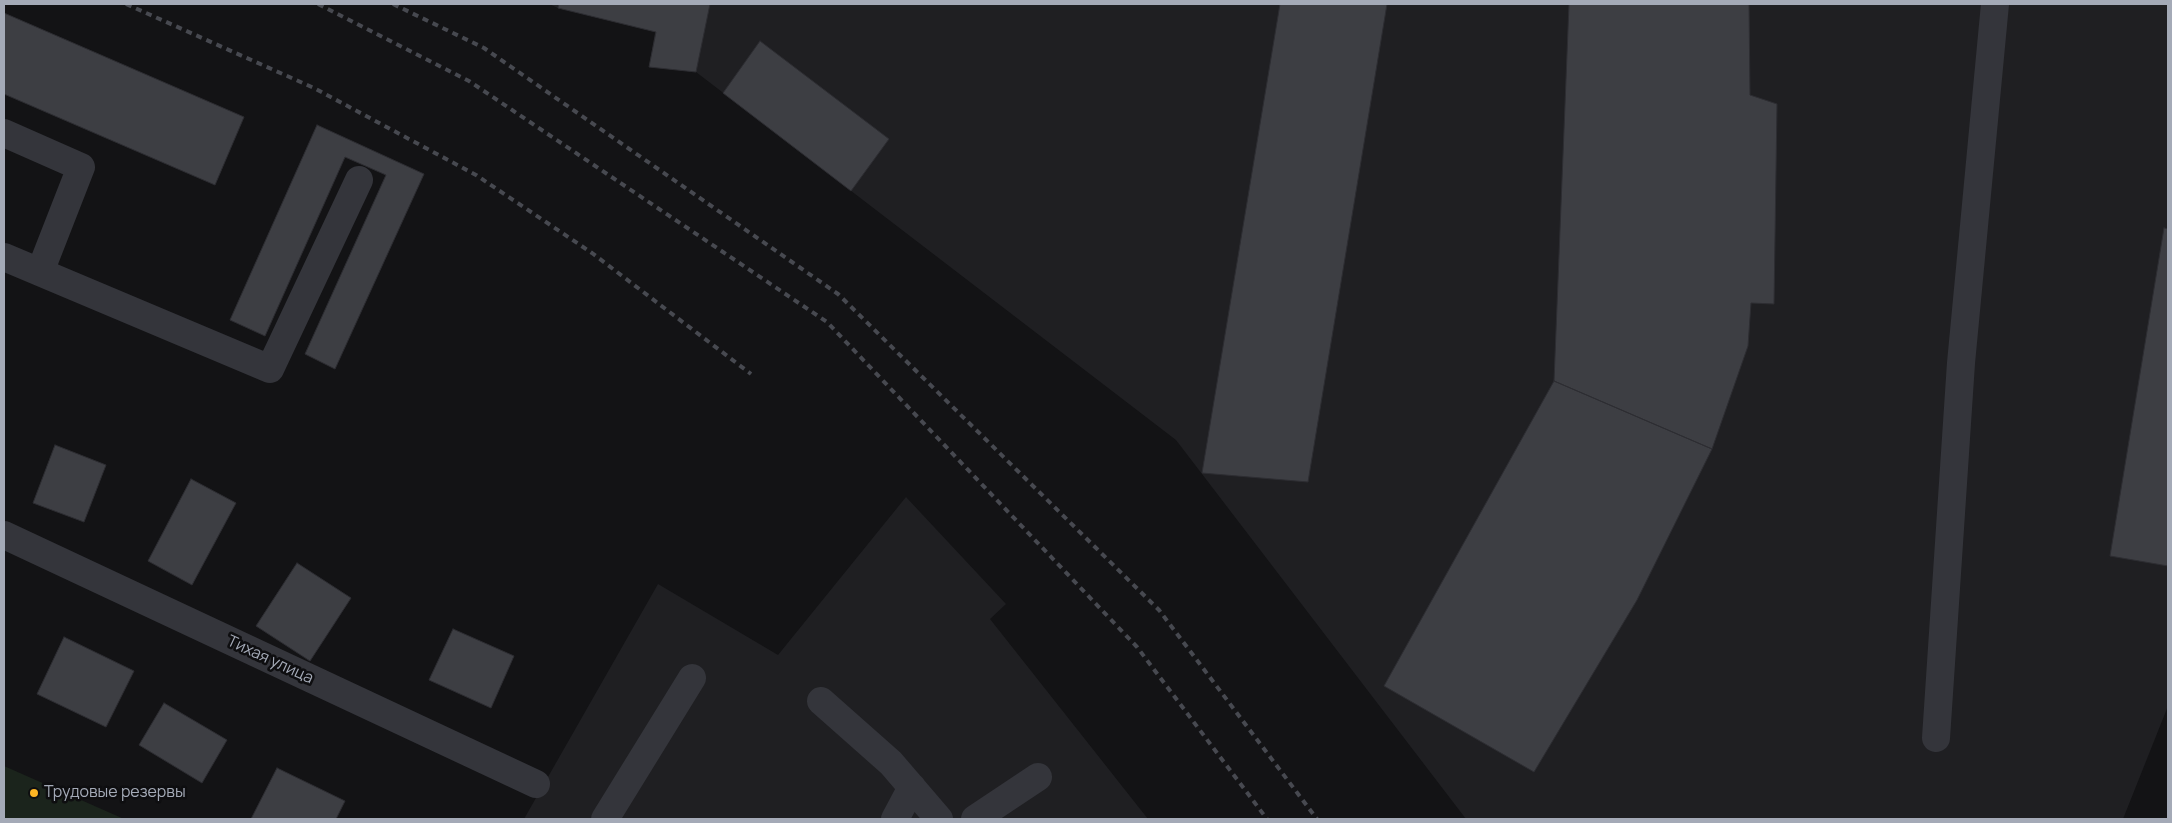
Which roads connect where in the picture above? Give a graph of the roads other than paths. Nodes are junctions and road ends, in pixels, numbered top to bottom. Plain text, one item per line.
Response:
1 (1995, 4) edge
2 (4, 133) edge
3 (359, 180) dead end
4 (4, 257) edge
5 (40, 272) junction
6 (4, 535) edge
7 (692, 678) dead end
8 (821, 701) dead end
9 (1936, 738) dead end
10 (1038, 777) dead end
11 (536, 784) dead end
12 (912, 787) junction
13 (605, 819) edge
14 (895, 819) edge
15 (939, 819) edge
16 (975, 819) edge

1 - 9 street
2 - 5 street
3 - 5 street
4 - 5 street
6 - 11 street, Тихая улица
7 - 13 street
8 - 12 street
10 - 16 street
12 - 14 street
12 - 15 street

